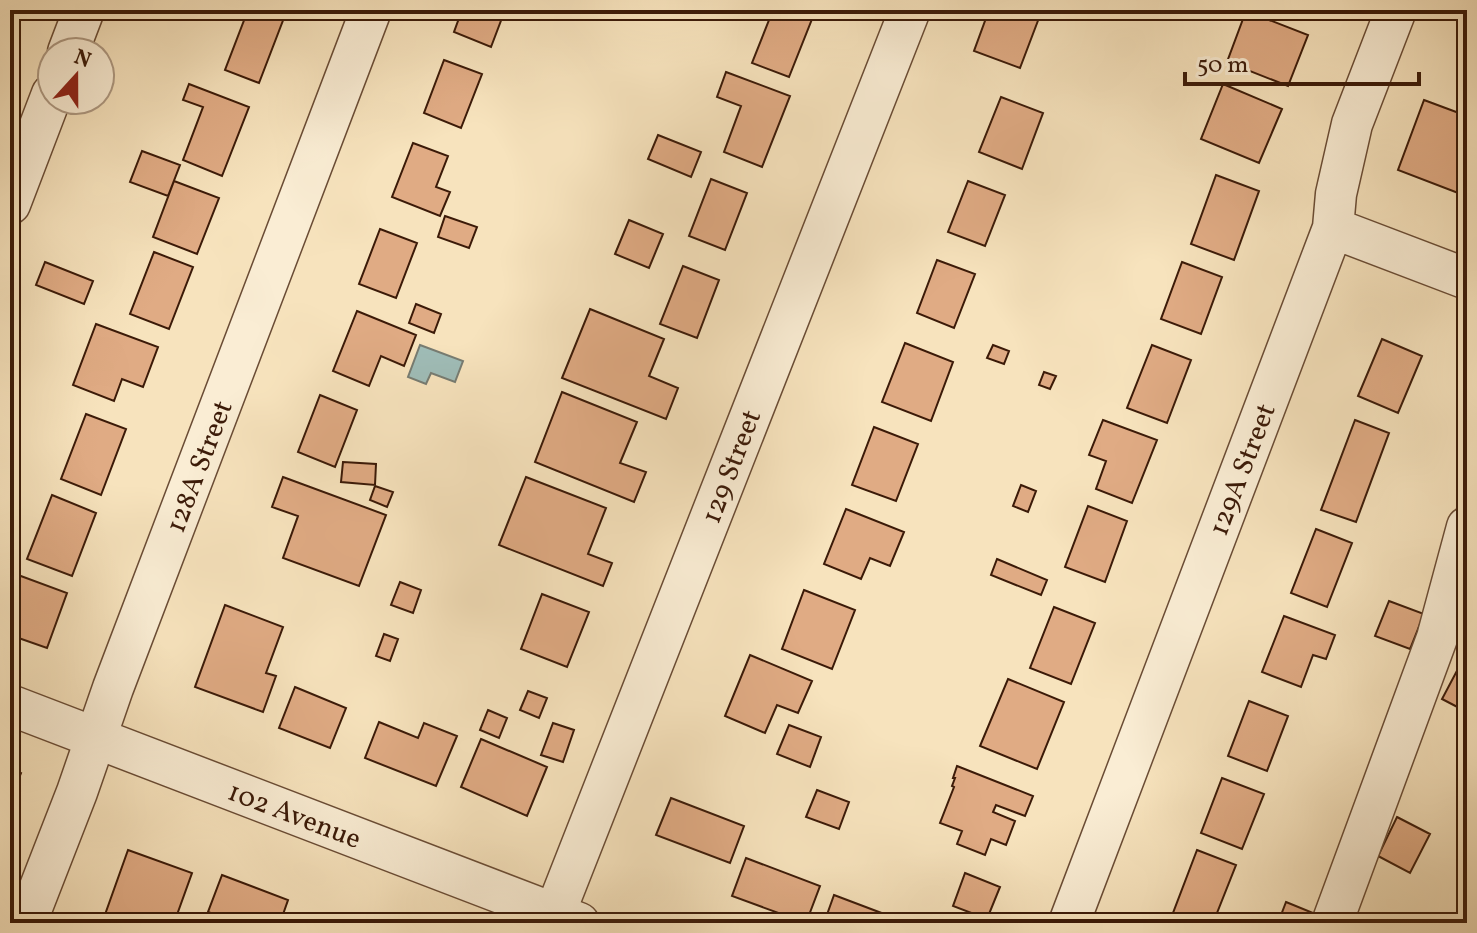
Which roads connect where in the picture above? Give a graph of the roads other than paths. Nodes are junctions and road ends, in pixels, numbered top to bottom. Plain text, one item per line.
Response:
1 (84, 10) edge
2 (371, 10) edge
3 (910, 10) edge
4 (1396, 10) edge
5 (74, 36) edge
6 (44, 116) edge
7 (10, 204) edge
8 (1333, 228) junction
9 (1467, 279) edge
10 (1467, 527) edge
11 (10, 705) edge
12 (96, 737) junction
13 (561, 920) edge
14 (26, 923) edge
15 (1069, 923) edge
16 (1332, 923) edge

1 - 5 street
2 - 12 street, 128A Street
3 - 13 street, 129 Street
4 - 8 street, 129A Street
6 - 7 street
8 - 9 street
8 - 15 street, 129A Street
10 - 16 street
11 - 12 street, 102 Avenue
12 - 13 street, 102 Avenue
12 - 14 street, 128A Street

